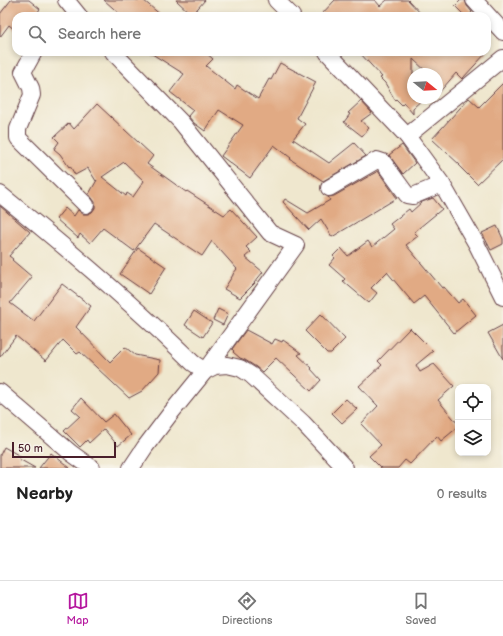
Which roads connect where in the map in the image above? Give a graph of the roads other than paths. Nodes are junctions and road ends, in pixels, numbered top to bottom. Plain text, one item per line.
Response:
1 (276, 0) edge
2 (474, 0) edge
3 (288, 12) edge
4 (485, 12) edge
5 (491, 19) edge
6 (503, 32) edge
7 (32, 56) edge
8 (117, 56) edge
9 (331, 56) edge
10 (503, 58) edge
11 (407, 136) junction
12 (442, 184) junction
13 (328, 188) dead end
14 (0, 194) edge
15 (86, 205) dead end
16 (503, 297) edge
17 (205, 371) junction
18 (0, 392) edge
19 (92, 468) edge
20 (131, 468) edge
21 (345, 468) edge

1 - 3 street
2 - 4 street
5 - 6 street
7 - 15 street
8 - 17 street
9 - 11 street
10 - 11 street
11 - 12 street
12 - 13 street
12 - 16 street
14 - 17 street
17 - 20 street
17 - 21 street
18 - 19 street

